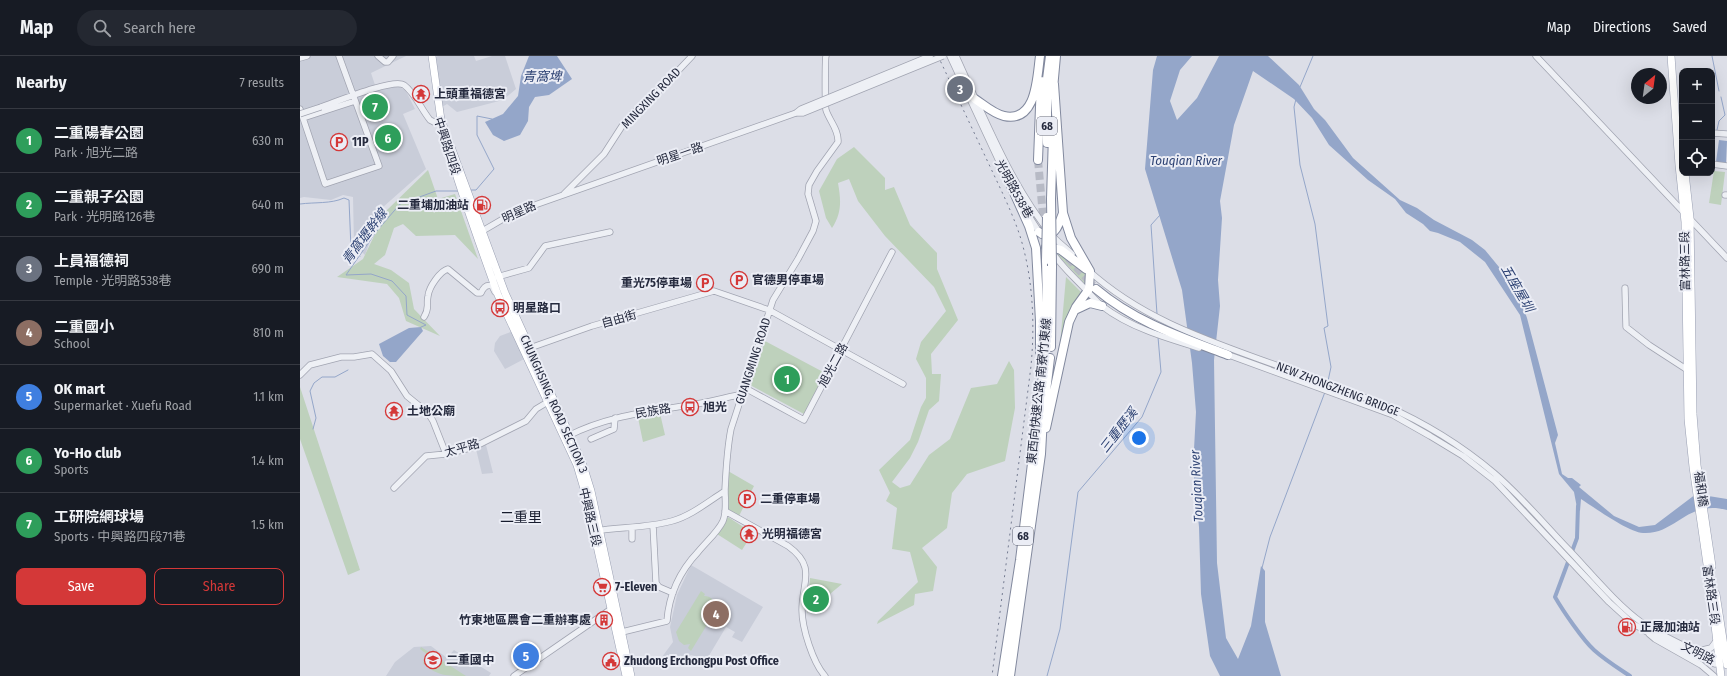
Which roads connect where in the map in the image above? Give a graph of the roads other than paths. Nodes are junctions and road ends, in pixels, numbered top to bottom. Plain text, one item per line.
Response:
1 (307, 56) edge
2 (339, 56) edge
3 (378, 56) edge
4 (393, 56) edge
5 (427, 56) edge
6 (432, 56) edge
7 (692, 56) edge
8 (826, 56) edge
9 (930, 56) edge
10 (943, 56) edge
11 (950, 56) edge
12 (956, 56) edge
13 (1041, 56) edge
14 (1050, 56) edge
15 (1056, 56) edge
16 (1536, 56) edge
17 (1671, 56) edge
18 (1675, 56) edge
19 (300, 58) edge
20 (1054, 84) junction
21 (354, 99) junction
22 (976, 99) junction
23 (300, 109) edge
24 (1679, 111) edge
25 (796, 113) junction
26 (302, 116) edge
27 (439, 121) junction
28 (1679, 122) edge
29 (1715, 133) edge
30 (1727, 134) edge
31 (1681, 140) edge
32 (1038, 160) tunnel mouth
33 (1715, 164) edge
34 (1727, 166) edge
35 (1685, 176) edge
36 (1011, 186) junction
37 (564, 194) junction
38 (1049, 197) junction
39 (1684, 212) junction
40 (1063, 213) junction
41 (1690, 218) junction
42 (610, 232) dead end
43 (1039, 232) junction
44 (479, 233) junction
45 (1051, 235) junction
46 (1048, 246) junction
47 (892, 252) dead end
48 (1727, 258) edge
49 (1049, 263) junction
50 (1037, 266) junction
51 (1090, 271) junction
52 (495, 277) junction
53 (1625, 288) dead end
54 (1096, 289) tunnel mouth
55 (1087, 291) junction
56 (502, 294) junction
57 (1102, 306) junction
58 (769, 310) junction
59 (1074, 310) junction
60 (424, 317) dead end
61 (527, 349) junction
62 (841, 350) junction
63 (1228, 355) junction
64 (1686, 369) junction
65 (300, 375) edge
66 (903, 384) dead end
67 (744, 391) junction
68 (1039, 395) junction
69 (550, 400) junction
70 (615, 418) junction
71 (568, 436) junction
72 (591, 439) dead end
73 (446, 454) junction
74 (1041, 454) junction
75 (1695, 466) junction
76 (394, 488) dead end
77 (725, 491) junction
78 (725, 511) junction
79 (1702, 513) joint
80 (653, 526) junction
81 (632, 528) junction
82 (597, 531) junction
83 (632, 539) dead end
84 (1577, 562) junction
85 (673, 592) junction
86 (1715, 601) junction
87 (613, 607) junction
88 (1647, 632) junction
89 (619, 633) junction
90 (1717, 640) junction
91 (1726, 647) edge
92 (1696, 651) junction
93 (1725, 663) edge
94 (514, 676) edge
95 (626, 676) edge
96 (631, 676) edge
97 (825, 676) edge
98 (1002, 676) edge
99 (1010, 676) edge
100 (1714, 676) edge
101 (1721, 676) edge

1 - 19 street
2 - 21 street
3 - 4 street
5 - 27 main road, 中興路四段
6 - 27 main road, 中興路四段
7 - 37 street, MINGXING ROAD
8 - 58 street, GUANGMING ROAD
9 - 25 street, 明星一路, bridge
10 - 25 street, 明星一路, bridge
11 - 36 street, 光明路538巷
12 - 22 street, 光明路538巷
13 - 22 highway
13 - 32 highway
14 - 38 highway, 東西向快速公路 南寮竹東線 / 68
15 - 20 highway, 東西向快速公路 南寮竹東線 / 68
16 - 39 street
17 - 28 main road, 富林路三段
18 - 24 main road, 富林路三段
20 - 38 highway, 東西向快速公路 南寮竹東線 / 68
20 - 40 highway
21 - 26 street
21 - 26 street, bridge
21 - 26 street
21 - 27 street
22 - 45 street, 光明路538巷
23 - 26 street
25 - 37 street, 明星一路
27 - 44 main road, 中興路四段
29 - 30 street
31 - 39 main road, 富林路三段
33 - 34 street
35 - 41 main road, 富林路三段
36 - 43 street, 光明路538巷
36 - 50 highway
37 - 44 street, 明星路
38 - 49 highway, 東西向快速公路 南寮竹東線 / 68, bridge
39 - 41 street
39 - 64 main road, 富林路三段
40 - 45 highway
40 - 51 highway
41 - 48 street
41 - 75 main road, 富林路三段
42 - 52 street
43 - 45 highway
43 - 46 street, 光明路538巷
44 - 52 main road, CHUNGHSING, ROAD SECTION 3
45 - 51 street, 光明路538巷
46 - 50 highway
46 - 51 highway
46 - 55 street, 光明路538巷
47 - 62 street, 旭光二路
49 - 68 highway, 東西向快速公路 南寮竹東線 / 68
49 - 74 highway, 東西向快速公路 南寮竹東線 / 68
50 - 68 highway
51 - 55 highway
51 - 84 street, NEW ZHONGZHENG BRIDGE
52 - 56 main road, CHUNGHSING, ROAD SECTION 3
53 - 64 street
54 - 63 highway
55 - 57 street, 光明路538巷
55 - 59 highway
56 - 60 street
56 - 61 main road, CHUNGHSING, ROAD SECTION 3
57 - 59 highway
57 - 63 street, NEW ZHONGZHENG BRIDGE
58 - 61 street, 自由街
58 - 62 street
58 - 67 street, GUANGMING ROAD
59 - 74 highway
61 - 69 main road, CHUNGHSING, ROAD SECTION 3
62 - 66 street
62 - 67 street, 旭光二路
63 - 84 street, NEW ZHONGZHENG BRIDGE
64 - 75 main road, 富林路三段
65 - 73 street
67 - 70 street, 民族路
67 - 77 street, GUANGMING ROAD
68 - 98 highway, 東西向快速公路 南寮竹東線 / 68
69 - 71 main road, CHUNGHSING, ROAD SECTION 3
69 - 73 street, 太平路
70 - 71 street, 民族路
70 - 72 street
71 - 82 main road, CHUNGHSING, ROAD SECTION 3
73 - 76 street, 太平路
74 - 99 highway, 東西向快速公路 南寮竹東線 / 68
75 - 79 main road, 福和橋
77 - 78 street, GUANGMING ROAD
77 - 80 street
78 - 85 street, GUANGMING ROAD
78 - 97 street
79 - 86 main road, 富林路三段
80 - 81 street
80 - 85 street
81 - 82 street
81 - 83 street
82 - 87 main road, CHUNGHSING, ROAD SECTION 3
84 - 88 street, 文明路
84 - 92 street, 文明路
85 - 89 street, GUANGMING ROAD
86 - 90 main road, 富林路三段
86 - 91 main road, 富林路三段
87 - 89 main road, CHUNGHSING, ROAD SECTION 3
87 - 94 street
88 - 93 street, 文明路
88 - 100 street
89 - 95 main road
89 - 96 main road, CHUNGHSING, ROAD SECTION 3
90 - 92 street
90 - 93 main road, 富林路三段
91 - 93 main road, 富林路三段
92 - 93 street, 文明路
93 - 101 main road, 富林路三段

